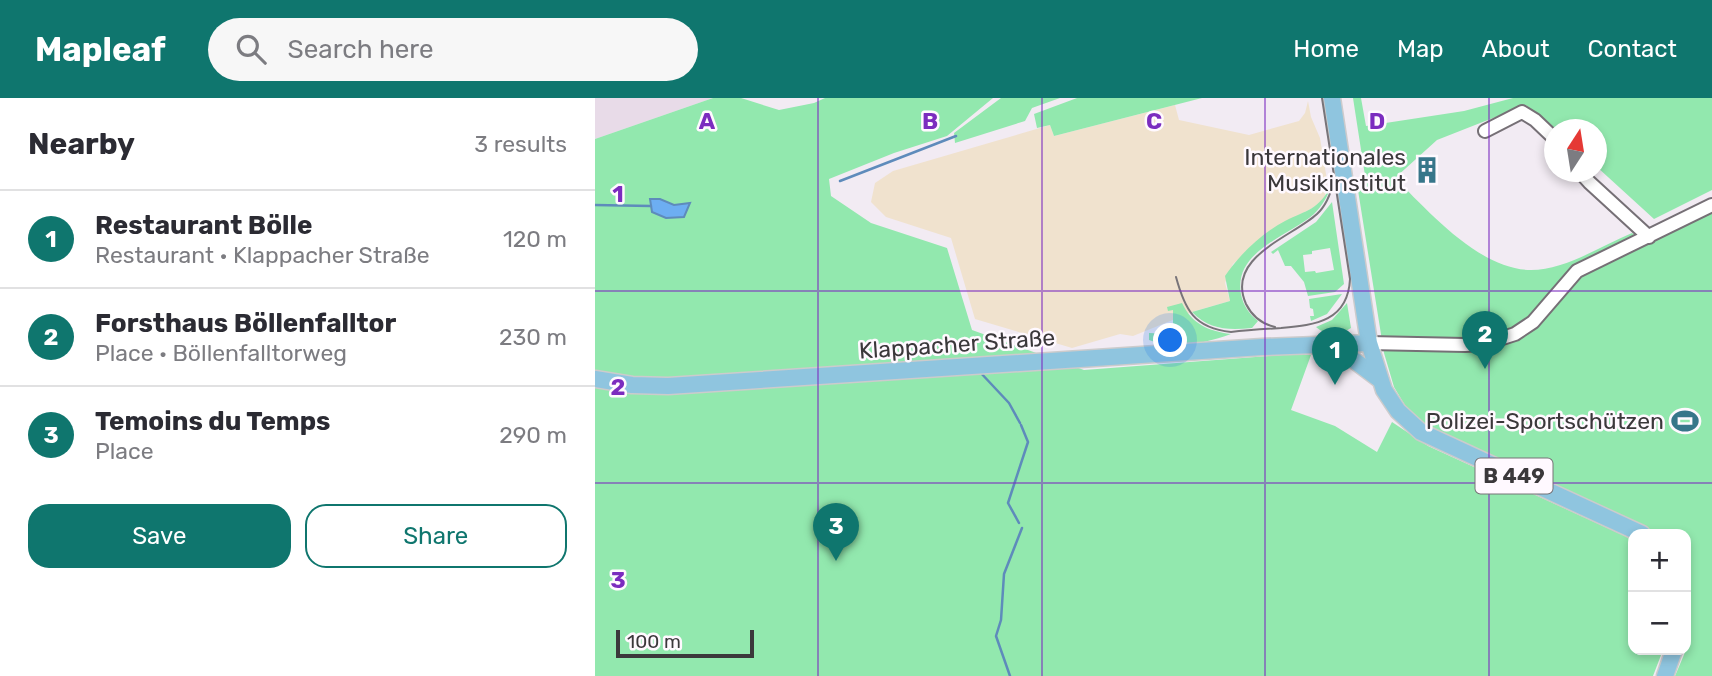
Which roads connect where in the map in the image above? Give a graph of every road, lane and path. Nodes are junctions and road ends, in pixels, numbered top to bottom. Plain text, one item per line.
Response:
1 (1332, 98) edge
2 (1544, 129) edge
3 (1485, 131) dead end
4 (1589, 182) edge
5 (1712, 205) edge
6 (1649, 237) junction
7 (1322, 343) junction
8 (1369, 343) junction
9 (595, 379) edge
10 (1379, 380) junction
11 (1631, 529) edge
12 (1672, 655) edge
13 (1665, 676) edge

1 - 8 main road, B 449
2 - 3 street
4 - 6 street
5 - 6 street
6 - 8 street
7 - 8 main road, Klappacher Straße
7 - 9 main road, Klappacher Straße
7 - 10 main road
8 - 10 main road, B 449
10 - 11 main road, B 449
12 - 13 main road

